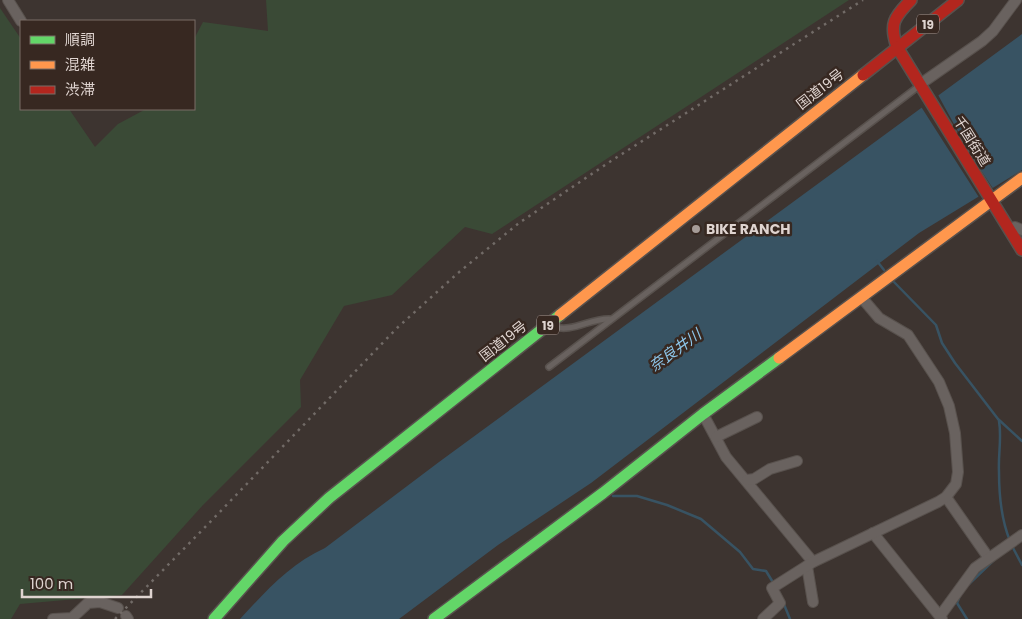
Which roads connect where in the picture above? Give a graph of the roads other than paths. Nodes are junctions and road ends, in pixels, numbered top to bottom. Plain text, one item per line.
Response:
1 (8, 0) edge
2 (910, 0) edge
3 (958, 0) edge
4 (1016, 0) edge
5 (20, 20) edge
6 (898, 47) junction
7 (921, 88) junction
8 (1022, 178) edge
9 (989, 198) junction
10 (1009, 228) junction
11 (1022, 230) edge
12 (1022, 250) edge
13 (862, 298) junction
14 (612, 319) junction
15 (549, 325) junction
16 (549, 367) dead end
17 (703, 414) junction
18 (757, 417) dead end
19 (716, 437) junction
20 (797, 461) dead end
21 (747, 480) junction
22 (946, 497) junction
23 (873, 533) junction
24 (1022, 535) edge
25 (988, 557) junction
26 (810, 564) junction
27 (813, 602) dead end
28 (118, 608) dead end
29 (436, 618) edge
30 (941, 618) edge
31 (53, 619) edge
32 (214, 619) edge
33 (763, 619) edge

1 - 5 street
2 - 6 main road, 千国街道
3 - 6 main road, 19
4 - 7 street
6 - 7 main road, 千国街道
6 - 15 main road, 国道19号 / 19
7 - 9 main road, 千国街道
7 - 14 lane
8 - 9 main road
9 - 10 main road, 千国街道
9 - 13 main road
10 - 11 street
10 - 12 main road, 千国街道
13 - 17 main road
13 - 22 street
14 - 15 lane
14 - 16 lane
15 - 32 main road, 国道19号 / 19
17 - 19 street
17 - 29 main road
18 - 19 street
19 - 21 street
20 - 21 street
21 - 26 street
22 - 23 street
22 - 25 street
23 - 26 street
23 - 30 street
24 - 25 street
25 - 30 street
26 - 27 street
26 - 33 street
28 - 31 street

